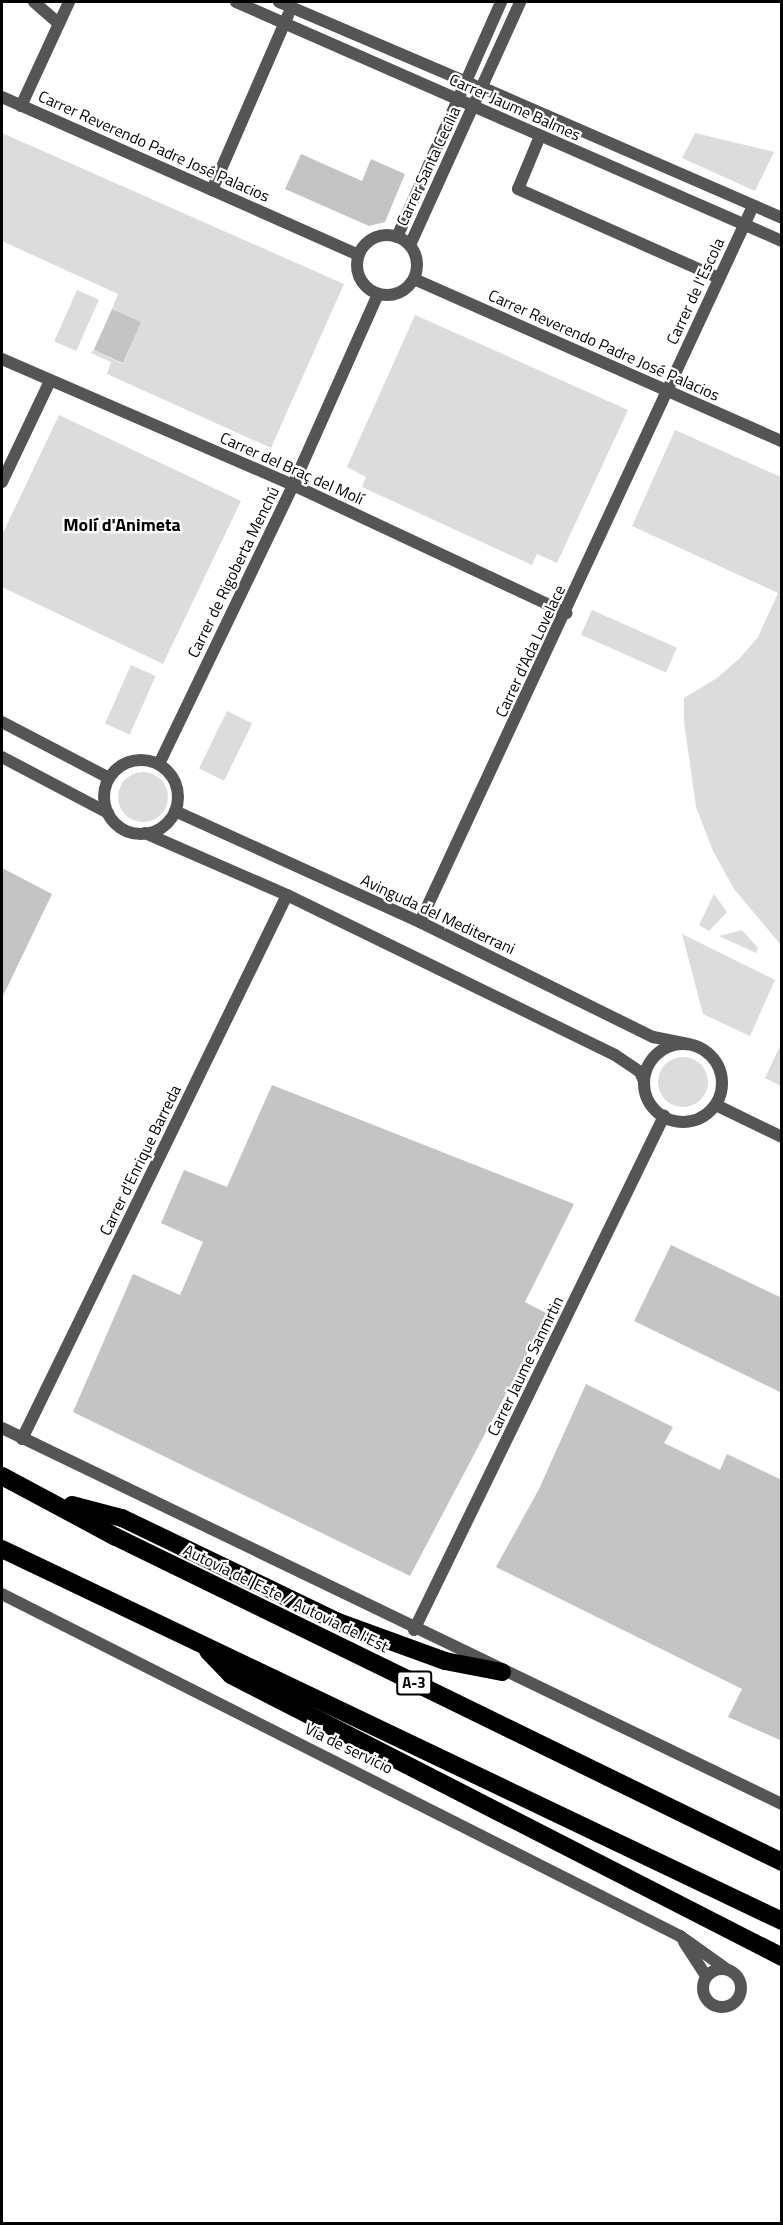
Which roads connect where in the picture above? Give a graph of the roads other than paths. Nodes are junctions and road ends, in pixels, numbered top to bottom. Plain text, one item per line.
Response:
1 (34, 2) edge
2 (69, 2) edge
3 (236, 2) edge
4 (279, 2) edge
5 (501, 2) edge
6 (520, 2) edge
7 (293, 4) edge
8 (285, 22) junction
9 (59, 24) junction
10 (467, 82) junction
11 (481, 87) junction
12 (2, 98) edge
13 (460, 100) junction
14 (21, 106) junction
15 (473, 106) junction
16 (540, 136) junction
17 (212, 190) junction
18 (753, 206) junction
19 (782, 218) edge
20 (745, 225) junction
21 (397, 237) junction
22 (782, 240) edge
23 (410, 245) junction
24 (359, 255) junction
25 (719, 278) junction
26 (414, 279) junction
27 (378, 294) junction
28 (2, 359) edge
29 (50, 381) junction
30 (666, 391) junction
31 (782, 441) edge
32 (2, 482) edge
33 (293, 485) junction
34 (566, 613) junction
35 (2, 722) edge
36 (2, 757) edge
37 (159, 764) junction
38 (109, 778) junction
39 (175, 811) junction
40 (108, 813) junction
41 (145, 833) junction
42 (287, 895) junction
43 (420, 922) junction
44 (688, 1044) junction
45 (644, 1081) junction
46 (716, 1105) junction
47 (664, 1116) junction
48 (782, 1137) edge
49 (2, 1428) edge
50 (22, 1438) junction
51 (2, 1476) edge
52 (50, 1499) junction
53 (2, 1549) edge
54 (2, 1594) edge
55 (414, 1630) junction
56 (204, 1648) junction
57 (502, 1672) junction
58 (782, 1804) edge
59 (782, 1862) edge
60 (782, 1921) edge
61 (680, 1935) junction
62 (782, 1957) edge
63 (725, 1968) junction
64 (706, 1976) junction

1 - 9 street
2 - 9 street
3 - 8 street, Carrer Jaume Balmes
4 - 7 street, Carrer Jaume Balmes
5 - 10 street, Carrer Santa Cecília
6 - 11 street, Carrer Santa Cecília
7 - 8 street
7 - 10 street, Carrer Jaume Balmes
8 - 13 street, Carrer Jaume Balmes
8 - 17 street
9 - 14 street
10 - 11 street, Carrer Jaume Balmes
10 - 13 street, Carrer Santa Cecília
11 - 15 street, Carrer Santa Cecília
11 - 18 street, Carrer Jaume Balmes
12 - 14 street, Carrer Reverendo Padre José Palacios
13 - 15 street, Carrer Jaume Balmes
13 - 21 street, Carrer Santa Cecília
14 - 17 street, Carrer Reverendo Padre José Palacios
15 - 16 street, Carrer Jaume Balmes
15 - 23 street, Carrer Santa Cecília
16 - 20 street, Carrer Jaume Balmes
16 - 25 street
17 - 24 street, Carrer Reverendo Padre José Palacios
18 - 19 street, Carrer Jaume Balmes
18 - 20 street, Carrer de l'Escola
20 - 22 street, Carrer Jaume Balmes
20 - 25 street, Carrer de l'Escola
21 - 23 street
21 - 24 street
23 - 26 street
24 - 27 street
25 - 30 street, Carrer de l'Escola
26 - 27 street
26 - 30 street, Carrer Reverendo Padre José Palacios
27 - 33 street, Carrer de Rigoberta Menchú
28 - 29 street, Carrer del Braç del Molí
29 - 32 street
29 - 33 street, Carrer del Braç del Molí
30 - 31 street, Carrer Reverendo Padre José Palacios
30 - 34 street, Carrer d'Ada Lovelace
33 - 34 street, Carrer del Braç del Molí
33 - 37 street, Carrer de Rigoberta Menchú
34 - 43 street, Carrer d'Ada Lovelace
35 - 38 street
36 - 40 street
37 - 38 street
37 - 39 street
38 - 40 street
39 - 41 street
39 - 43 street, Avinguda del Mediterrani
40 - 41 street
41 - 42 street
42 - 45 street
42 - 50 street, Carrer d'Enrique Barreda
43 - 44 street, Avinguda del Mediterrani
44 - 45 street
44 - 46 street
45 - 47 street
46 - 47 street
46 - 48 street
47 - 55 street, Carrer Jaume Sanmrtin
49 - 50 street
50 - 55 street
51 - 52 highway, Autovía del Este / Autovia de l'Est / A-3
52 - 57 highway
52 - 59 highway, Autovía del Este / Autovia de l'Est / A-3
53 - 56 highway
54 - 61 street, Vía de servicio
55 - 57 street
56 - 60 highway
56 - 62 highway
57 - 58 street
61 - 63 street, Vía de servicio
61 - 64 street
63 - 64 street
63 - 64 street

